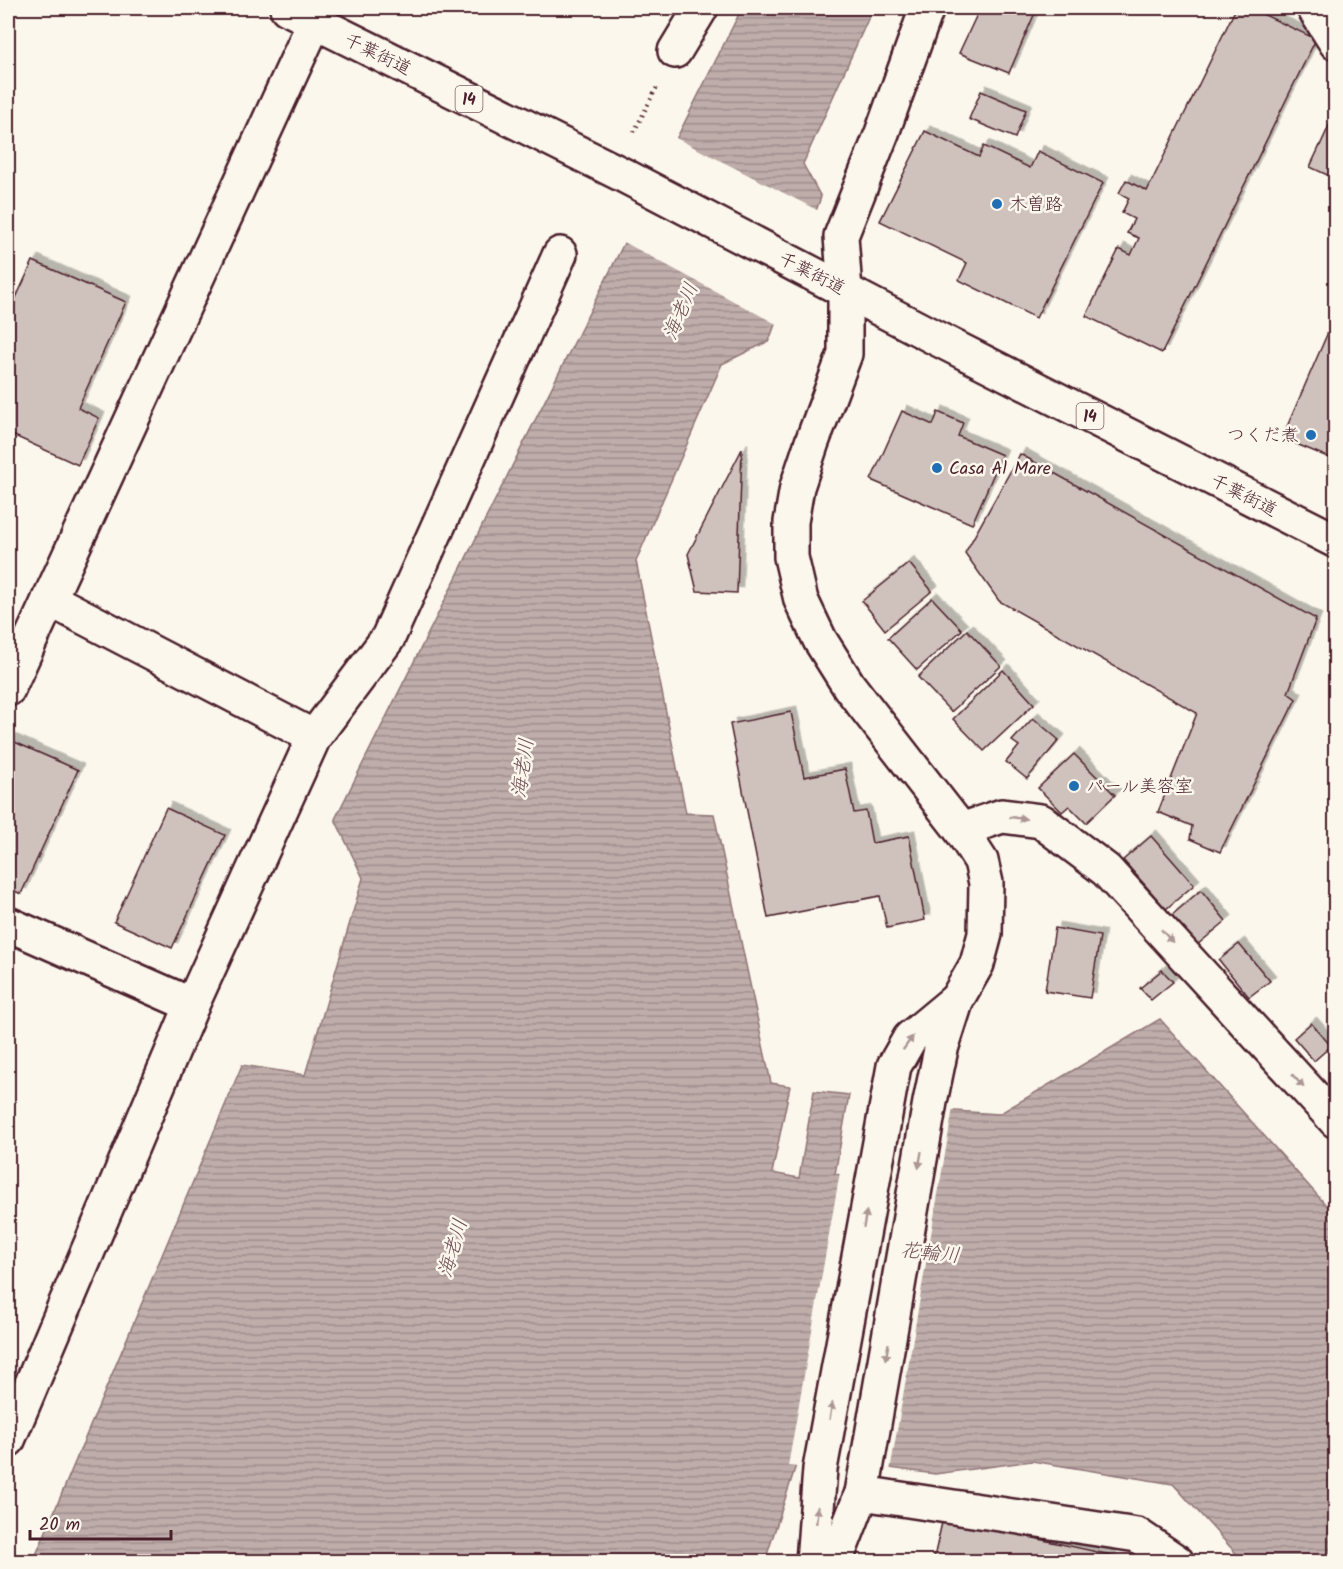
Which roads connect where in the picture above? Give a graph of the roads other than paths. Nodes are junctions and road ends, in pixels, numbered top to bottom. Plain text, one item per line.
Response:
1 (701, 8) edge
2 (927, 8) edge
3 (1314, 8) edge
4 (308, 12) edge
5 (1335, 43) edge
6 (675, 51) road end
7 (560, 255) dead end
8 (845, 291) junction
9 (1335, 541) edge
10 (49, 599) junction
11 (8, 689) edge
12 (314, 736) junction
13 (962, 830) junction
14 (8, 924) edge
15 (957, 999) junction
16 (192, 1005) junction
17 (1335, 1121) edge
18 (8, 1440) edge
19 (864, 1485) junction
20 (813, 1562) edge
21 (835, 1562) edge
22 (1177, 1562) edge

1 - 6 main road
2 - 8 main road
3 - 5 main road
4 - 8 main road, 千葉街道 / 14
4 - 10 main road
7 - 12 main road
8 - 9 main road, 千葉街道 / 14
8 - 13 main road
10 - 11 main road
10 - 12 main road
12 - 16 main road
13 - 15 main road
13 -> 17 main road
14 - 16 main road
15 -> 19 main road
20 -> 15 main road
16 - 18 main road
19 - 21 main road
19 - 22 main road

